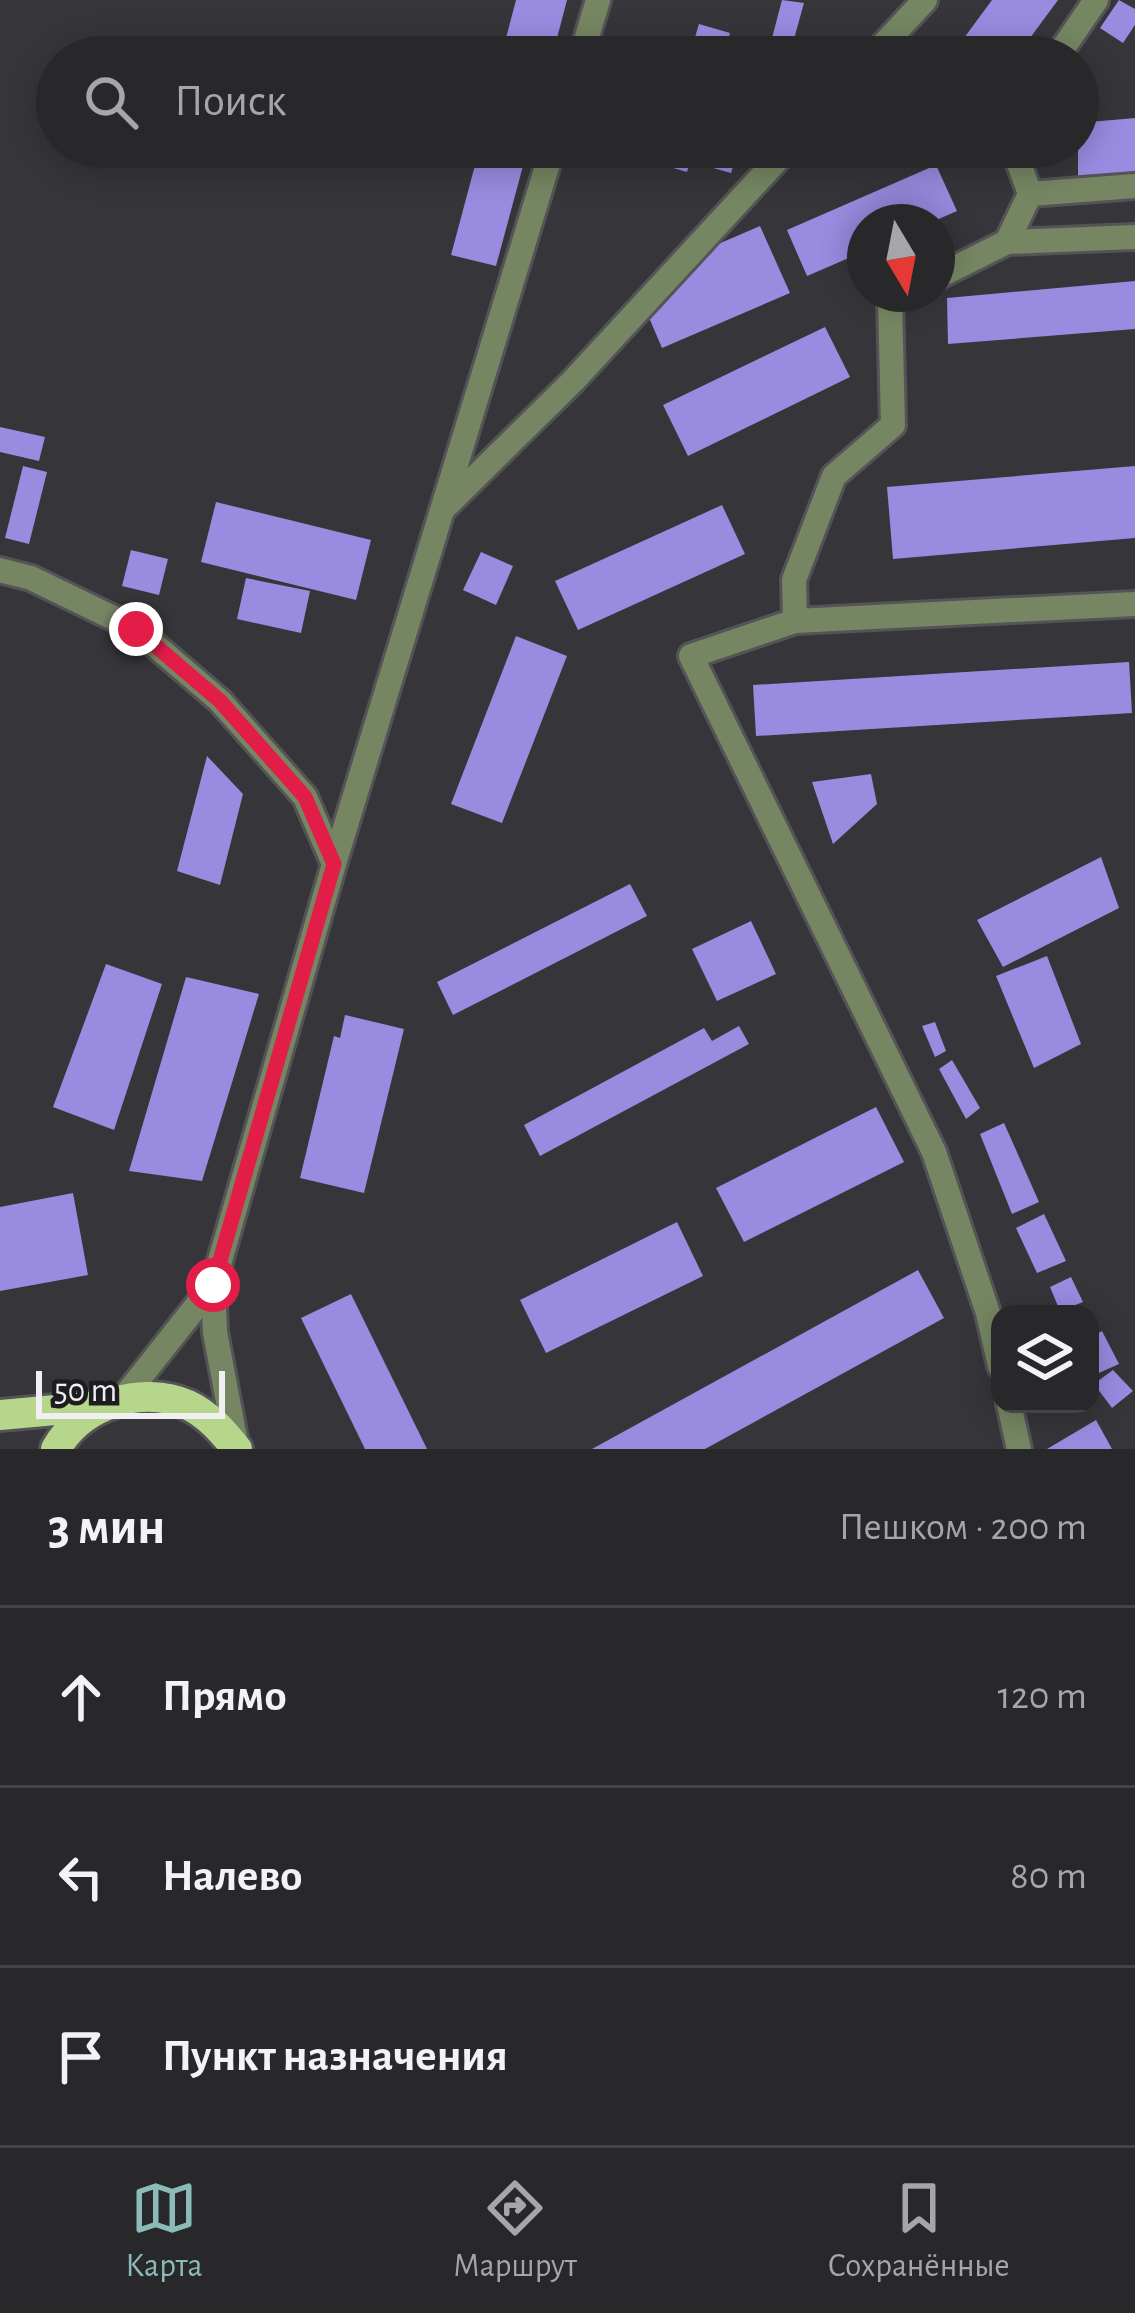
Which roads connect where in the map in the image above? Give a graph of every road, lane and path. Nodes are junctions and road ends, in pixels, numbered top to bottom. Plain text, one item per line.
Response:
1 (598, 0) edge
2 (925, 0) edge
3 (1096, 0) edge
4 (587, 36) edge
5 (892, 36) edge
6 (1071, 36) edge
7 (547, 168) edge
8 (770, 168) edge
9 (1021, 168) edge
10 (1135, 186) edge
11 (1030, 194) junction
12 (1135, 238) edge
13 (1007, 242) junction
14 (955, 268) edge
15 (890, 312) edge
16 (443, 509) junction
17 (0, 570) edge
18 (1135, 604) edge
19 (795, 621) junction
20 (334, 864) junction
21 (213, 1285) junction
22 (991, 1326) edge
23 (113, 1402) junction
24 (1011, 1413) edge
25 (0, 1414) edge
26 (56, 1449) edge
27 (237, 1449) edge
28 (1019, 1449) edge

1 - 4 street
2 - 5 street
3 - 6 street
7 - 16 street
8 - 16 street
9 - 11 street
10 - 11 street
11 - 13 street
12 - 13 street
13 - 14 street
15 - 19 street
16 - 20 street
17 - 20 street
18 - 19 street
19 - 22 street
20 - 21 street
21 - 23 street
21 - 27 street
23 - 25 main road
23 - 26 main road
23 - 27 main road
24 - 28 street

